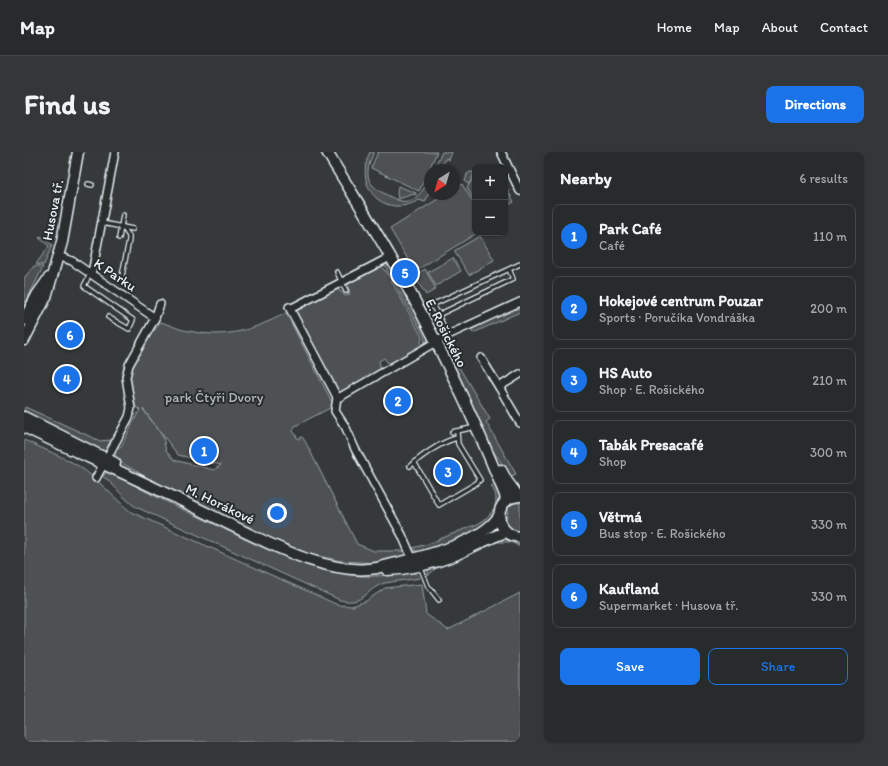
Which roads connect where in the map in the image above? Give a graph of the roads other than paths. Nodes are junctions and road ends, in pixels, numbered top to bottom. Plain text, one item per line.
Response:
1 (78, 152) edge
2 (115, 152) edge
3 (327, 152) edge
4 (501, 152) edge
5 (519, 188) edge
6 (124, 215) dead end
7 (102, 223) junction
8 (122, 226) junction
9 (133, 229) dead end
10 (119, 238) dead end
11 (58, 256) junction
12 (390, 257) junction
13 (520, 264) edge
14 (509, 269) junction
15 (337, 272) dead end
16 (52, 274) junction
17 (90, 274) junction
18 (122, 276) dead end
19 (342, 283) junction
20 (346, 291) dead end
21 (520, 302) edge
22 (160, 304) dead end
23 (438, 315) junction
24 (108, 316) dead end
25 (155, 318) junction
26 (24, 320) edge
27 (448, 335) junction
28 (24, 340) edge
29 (435, 342) junction
30 (481, 358) dead end
31 (520, 374) edge
32 (499, 387) junction
33 (337, 397) junction
34 (24, 418) edge
35 (520, 423) edge
36 (24, 427) edge
37 (477, 427) junction
38 (457, 438) junction
39 (486, 447) junction
40 (105, 461) junction
41 (414, 462) junction
42 (410, 466) dead end
43 (96, 478) dead end
44 (519, 496) edge
45 (506, 501) junction
46 (499, 516) junction
47 (506, 532) junction
48 (520, 537) edge
49 (416, 562) junction
50 (439, 600) dead end

1 - 11 street, Husova tř.
2 - 7 street
3 - 12 street, E. Rošického
4 - 5 street
6 - 8 lane
7 - 8 lane
7 - 17 street
8 - 9 lane
8 - 10 lane
8 - 18 lane
11 - 16 street, Husova tř.
11 - 17 street, K Parku
12 - 19 street
12 - 29 street, E. Rošického
13 - 14 lane
14 - 23 lane
14 - 23 lane
15 - 19 lane
16 - 26 street, Husova tř.
16 - 28 street, Husova tř.
17 - 24 lane
17 - 25 street, K Parku
19 - 20 lane
19 - 33 street
21 - 27 street
22 - 25 street
23 - 27 lane
25 - 40 street
27 - 29 street
29 - 33 street
29 - 37 street, E. Rošického
30 - 32 street
31 - 32 street
32 - 35 street
33 - 49 street
34 - 40 street, M. Horákové
36 - 40 street, M. Horákové
37 - 38 lane
37 - 39 street, E. Rošického
38 - 41 lane
38 - 41 lane
39 - 44 street, E. Rošického
39 - 45 street, E. Rošického
40 - 43 street
40 - 49 street, M. Horákové
41 - 42 lane
44 - 45 street
45 - 46 street, M. Horákové
46 - 47 street
46 - 49 street, M. Horákové
47 - 48 street
47 - 49 street, M. Horákové
49 - 50 lane

